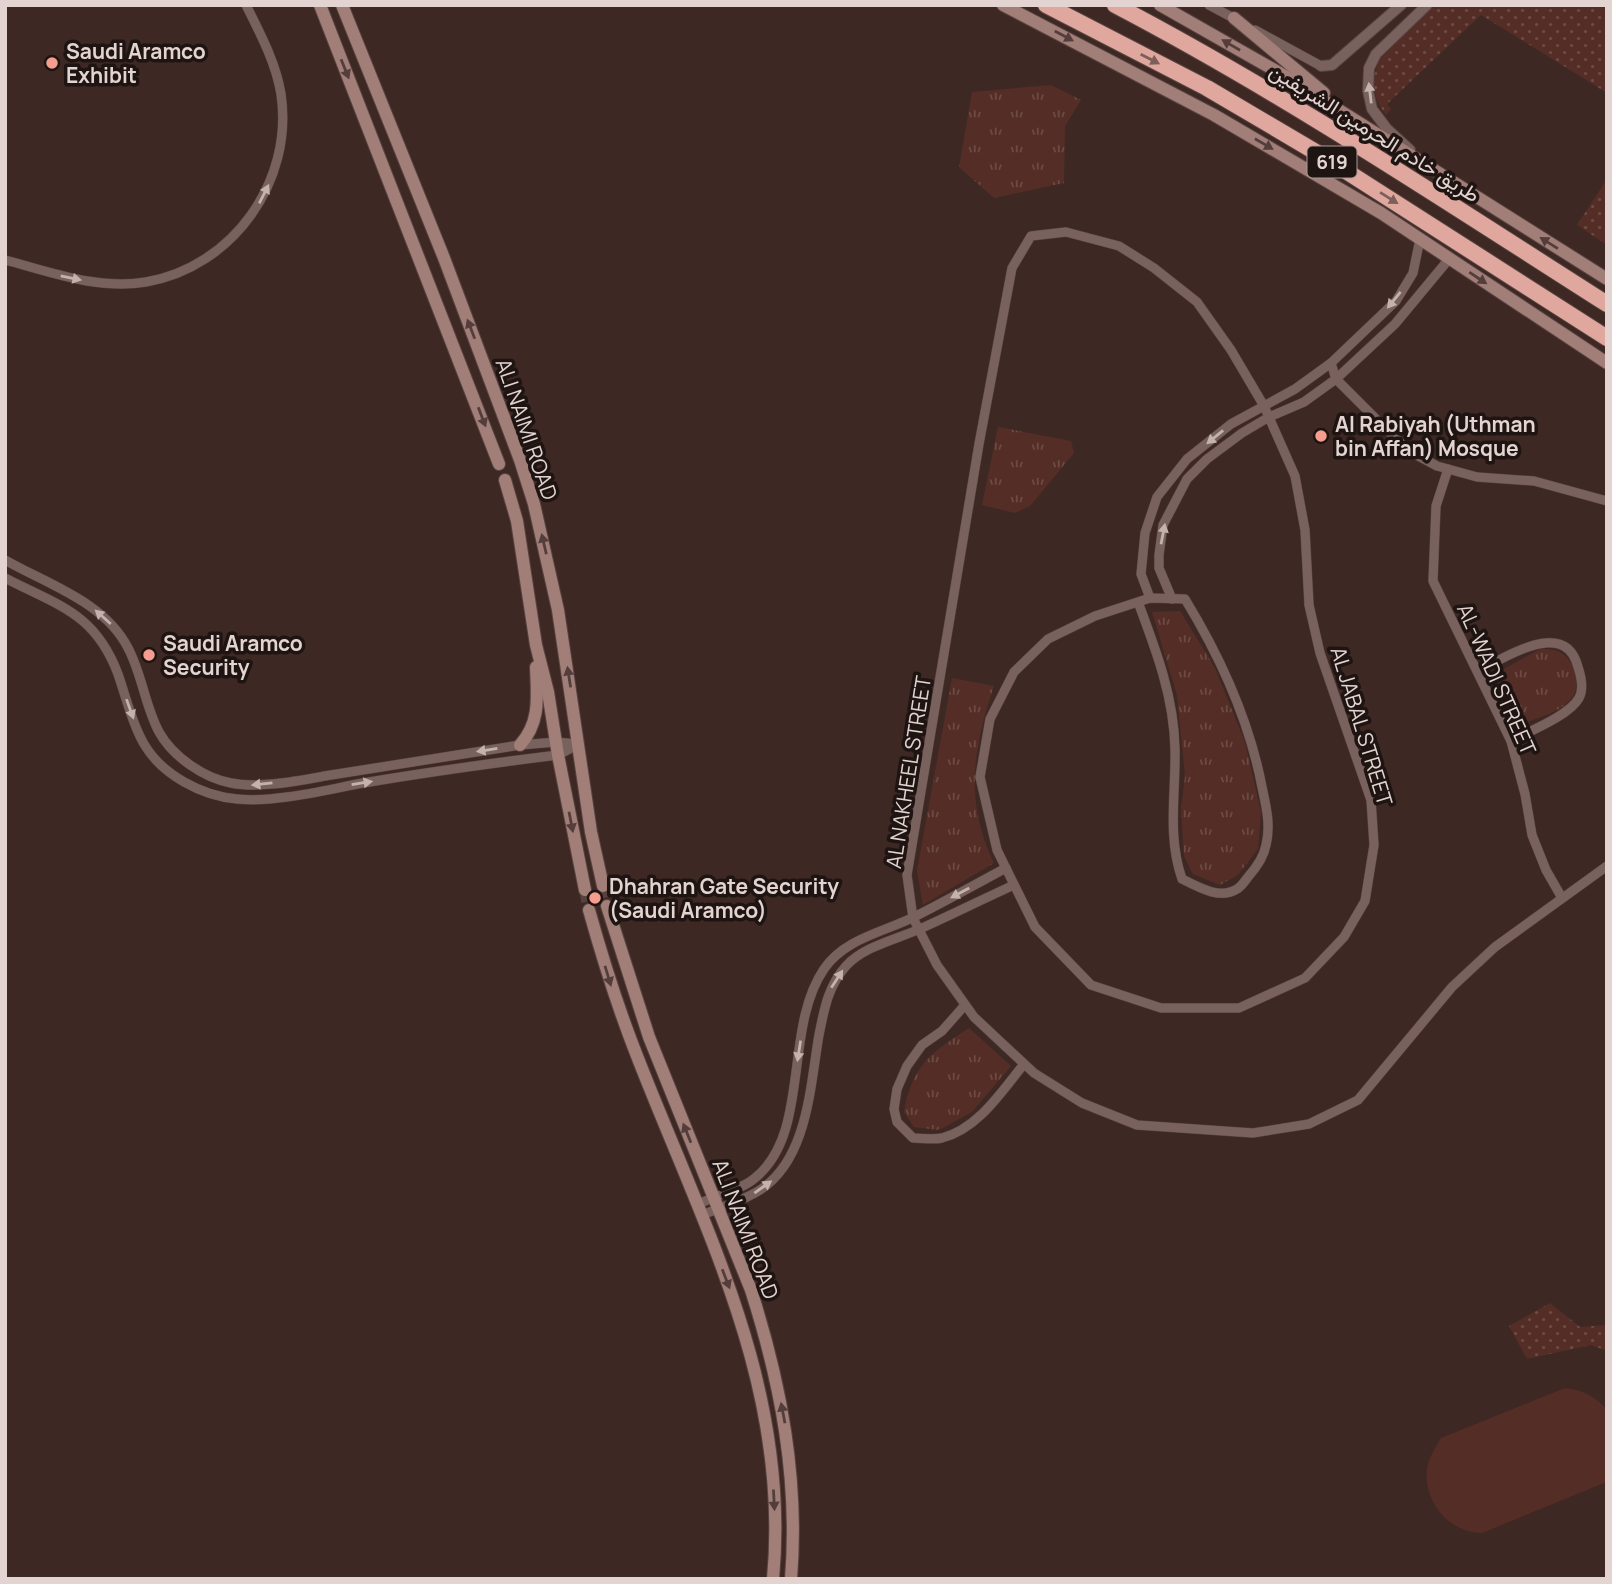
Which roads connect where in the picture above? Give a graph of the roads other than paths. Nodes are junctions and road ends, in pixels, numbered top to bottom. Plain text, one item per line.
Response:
1 (246, 5) edge
2 (320, 5) edge
3 (342, 5) edge
4 (1003, 5) edge
5 (1046, 5) edge
6 (1115, 5) edge
7 (1160, 5) edge
8 (1209, 5) edge
9 (1401, 5) edge
10 (1427, 5) edge
11 (1234, 19) junction
12 (1321, 66) joint
13 (1362, 125) junction
14 (1425, 164) junction
15 (1420, 239) junction
16 (1449, 259) junction
17 (5, 260) edge
18 (1607, 279) edge
19 (1547, 299) junction
20 (1607, 304) edge
21 (1607, 338) edge
22 (1607, 343) edge
23 (1331, 363) junction
24 (1607, 363) edge
25 (1336, 379) junction
26 (1264, 406) junction
27 (1269, 417) junction
28 (499, 464) dead end
29 (1448, 469) junction
30 (505, 480) dead end
31 (1607, 501) edge
32 (5, 560) edge
33 (5, 578) edge
34 (1150, 598) junction
35 (1172, 599) junction
36 (1138, 602) junction
37 (536, 645) junction
38 (129, 649) junction
39 (113, 660) junction
40 (1478, 671) junction
41 (159, 732) junction
42 (142, 741) junction
43 (1511, 741) junction
44 (579, 744) junction
45 (520, 745) junction
46 (557, 749) junction
47 (1607, 866) edge
48 (1006, 868) junction
49 (599, 872) junction
50 (582, 876) junction
51 (1014, 885) junction
52 (603, 886) tunnel mouth
53 (585, 890) tunnel mouth
54 (1562, 898) junction
55 (607, 906) tunnel mouth
56 (589, 910) tunnel mouth
57 (914, 918) junction
58 (614, 929) junction
59 (919, 930) junction
60 (596, 935) junction
61 (965, 1004) junction
62 (1024, 1064) junction
63 (715, 1203) junction
64 (699, 1210) junction
65 (773, 1579) edge
66 (791, 1579) edge

17 -> 1 street
2 -> 28 main road, ALI NAIMI ROAD
44 -> 3 main road, ALI NAIMI ROAD
4 -> 15 main road
5 -> 19 highway, 619
6 - 20 highway, طريق خادم الحرمين الشريفين / 619
13 -> 7 main road
8 - 11 street
9 - 12 street
14 -> 10 street
11 - 12 street
11 - 13 main road
13 - 14 main road
18 -> 14 main road
15 - 16 main road
15 -> 23 street
16 -> 24 main road
16 - 25 street
19 - 21 highway, 619
19 - 22 highway
23 - 25 street
23 - 26 street
25 - 27 street
25 - 29 street
26 - 27 street, AL JABAL STREET
26 -> 34 street
26 - 57 street, AL NAKHEEL STREET
35 -> 27 street
27 - 51 street, AL JABAL STREET
29 - 31 street
29 - 40 street, AL-WADI STREET
30 - 37 main road, ALI NAIMI ROAD
38 -> 32 street
33 - 39 street
34 - 35 street
34 - 36 street, AL JABAL STREET
35 - 36 street
36 - 48 street, AL JABAL STREET
37 - 45 main road
37 - 46 main road, ALI NAIMI ROAD
38 - 39 street
38 - 41 street
39 -> 42 street
40 - 43 street, AL-WADI STREET
40 - 43 street
41 - 42 street
45 -> 41 street
42 -> 46 street
43 - 54 street, AL-WADI STREET
44 - 46 street
44 - 49 main road, ALI NAIMI ROAD
45 - 46 street
46 -> 50 main road, ALI NAIMI ROAD
47 - 54 street, AL NAKHEEL STREET
48 - 51 street, AL JABAL STREET
48 -> 57 street
49 - 50 main road
49 - 52 main road, ALI NAIMI ROAD
50 - 53 main road, ALI NAIMI ROAD
51 - 59 street
54 - 62 street, AL NAKHEEL STREET
55 - 58 main road, ALI NAIMI ROAD
56 - 60 main road, ALI NAIMI ROAD
57 - 59 street, AL NAKHEEL STREET
57 -> 63 street
58 - 60 main road
63 -> 58 main road, ALI NAIMI ROAD
59 - 61 street, AL NAKHEEL STREET
63 -> 59 street
60 -> 64 main road, ALI NAIMI ROAD
61 - 62 street, AL NAKHEEL STREET
61 - 62 street
63 - 64 street
66 -> 63 main road, ALI NAIMI ROAD
64 -> 65 main road, ALI NAIMI ROAD

